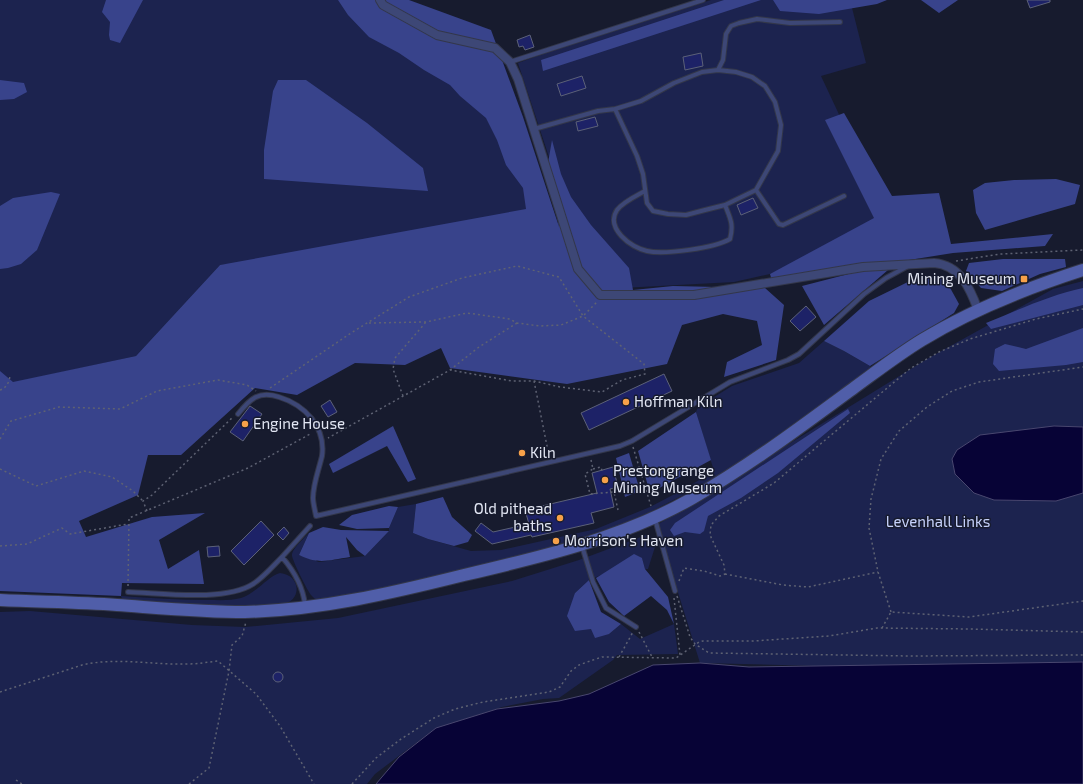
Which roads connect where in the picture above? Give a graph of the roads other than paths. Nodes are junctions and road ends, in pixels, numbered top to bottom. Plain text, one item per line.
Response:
1 (380, 0) edge
2 (703, 0) edge
3 (840, 22) dead end
4 (510, 62) junction
5 (718, 70) junction
6 (615, 109) junction
7 (534, 129) junction
8 (756, 190) junction
9 (645, 191) junction
10 (844, 196) dead end
11 (725, 205) junction
12 (910, 265) junction
13 (1083, 270) edge
14 (978, 310) junction
15 (238, 414) road end
16 (654, 516) junction
17 (310, 526) dead end
18 (582, 544) junction
19 (282, 557) junction
20 (675, 591) road end
21 (128, 592) road end
22 (0, 600) edge
23 (305, 608) junction
24 (636, 627) road end

1 - 4 street
2 - 4 lane
3 - 5 lane
4 - 7 street
5 - 6 lane
5 - 8 lane
6 - 7 lane
6 - 9 lane
7 - 12 street
8 - 10 lane
8 - 11 lane
9 - 11 lane
9 - 11 lane
12 - 14 street
12 - 15 lane
13 - 14 main road
14 - 16 main road
16 - 18 main road
16 - 20 lane
17 - 19 lane
18 - 23 main road
18 - 24 lane
19 - 21 lane
19 - 23 lane
22 - 23 main road

